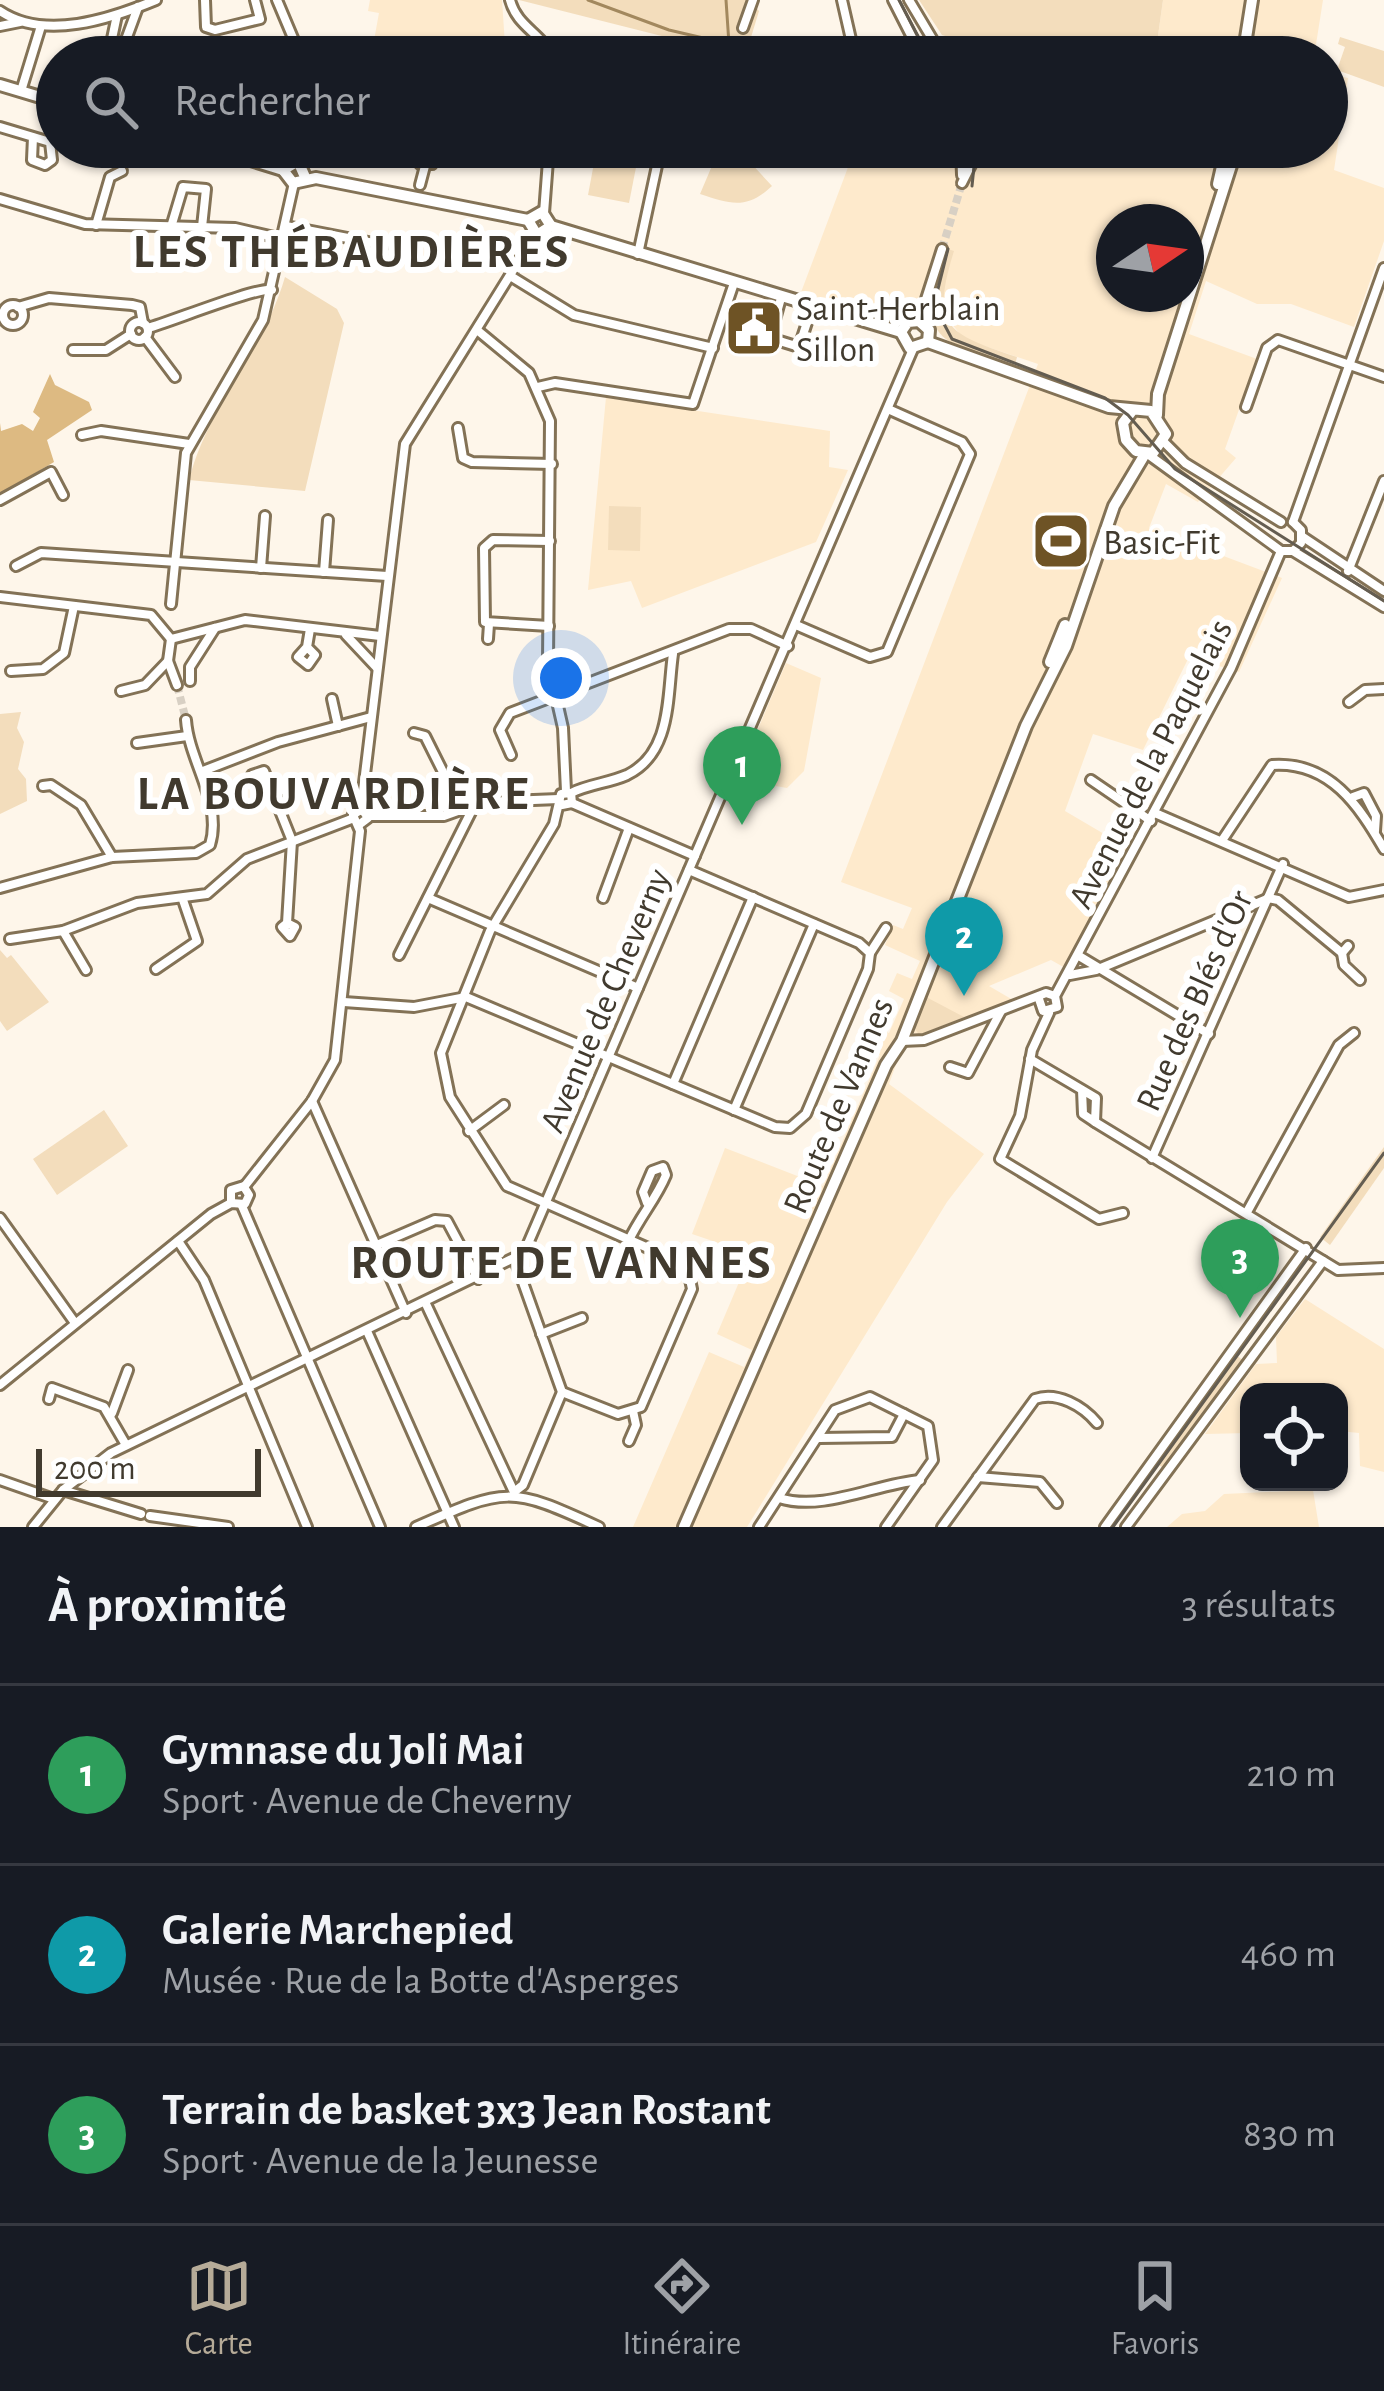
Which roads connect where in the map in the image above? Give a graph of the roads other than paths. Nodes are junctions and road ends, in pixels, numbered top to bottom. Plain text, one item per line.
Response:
1 (156, 0) edge
2 (206, 0) edge
3 (255, 0) edge
4 (277, 0) edge
5 (510, 0) edge
6 (754, 0) edge
7 (842, 0) edge
8 (893, 0) edge
9 (908, 0) edge
10 (1254, 0) edge
11 (138, 8) junction
12 (0, 11) edge
13 (118, 13) junction
14 (21, 22) junction
15 (0, 26) edge
16 (41, 26) junction
17 (743, 28) dead end
18 (927, 33) junction
19 (38, 36) edge
20 (113, 36) edge
21 (130, 36) edge
22 (292, 36) edge
23 (540, 36) edge
24 (850, 36) edge
25 (911, 36) edge
26 (923, 36) edge
27 (929, 36) edge
28 (1249, 36) edge
29 (36, 42) edge
30 (0, 85) edge
31 (21, 91) junction
32 (36, 96) edge
33 (0, 127) edge
34 (33, 137) dead end
35 (276, 168) edge
36 (303, 168) edge
37 (424, 168) edge
38 (547, 168) edge
39 (656, 168) edge
40 (962, 168) edge
41 (970, 168) edge
42 (1221, 168) edge
43 (1222, 168) edge
44 (283, 170) joint
45 (122, 171) dead end
46 (300, 180) junction
47 (419, 184) dead end
48 (0, 199) edge
49 (544, 213) junction
50 (528, 220) junction
51 (96, 225) junction
52 (286, 226) junction
53 (551, 226) junction
54 (171, 227) junction
55 (202, 227) junction
56 (1204, 227) edge
57 (536, 235) junction
58 (283, 239) junction
59 (384, 245) dead end
60 (942, 249) tunnel mouth
61 (638, 254) junction
62 (1384, 268) edge
63 (512, 277) junction
64 (734, 283) junction
65 (272, 290) junction
66 (781, 298) junction
67 (18, 307) junction
68 (812, 307) junction
69 (2, 311) edge
70 (1178, 312) edge
71 (919, 321) junction
72 (145, 330) junction
73 (477, 330) junction
74 (901, 332) junction
75 (131, 334) junction
76 (928, 341) junction
77 (713, 348) junction
78 (913, 349) junction
79 (73, 350) dead end
80 (1348, 365) junction
81 (175, 377) dead end
82 (1384, 377) edge
83 (538, 387) junction
84 (1089, 400) junction
85 (1246, 407) dead end
86 (888, 409) junction
87 (1145, 412) junction
88 (458, 428) dead end
89 (1123, 431) junction
90 (82, 434) dead end
91 (1164, 442) junction
92 (188, 444) junction
93 (1129, 444) junction
94 (1146, 454) junction
95 (552, 464) junction
96 (1384, 481) edge
97 (63, 495) dead end
98 (0, 500) edge
99 (265, 516) dead end
100 (328, 520) dead end
101 (1281, 522) junction
102 (1293, 522) junction
103 (1303, 537) junction
104 (1272, 540) junction
105 (550, 541) junction
106 (1281, 551) junction
107 (1293, 551) junction
108 (174, 563) junction
109 (16, 566) dead end
110 (261, 568) junction
111 (1348, 571) junction
112 (324, 572) junction
113 (387, 576) junction
114 (1384, 591) edge
115 (0, 597) edge
116 (171, 604) dead end
117 (74, 606) junction
118 (1384, 607) edge
119 (489, 625) junction
120 (796, 625) junction
121 (548, 626) junction
122 (216, 627) junction
123 (310, 629) junction
124 (345, 634) junction
125 (363, 635) junction
126 (380, 636) junction
127 (171, 639) junction
128 (488, 640) dead end
129 (352, 643) junction
130 (1061, 644) junction
131 (788, 646) junction
132 (307, 647) dead end
133 (673, 654) junction
134 (168, 662) junction
135 (377, 668) junction
136 (11, 671) dead end
137 (190, 681) tunnel mouth
138 (176, 685) tunnel mouth
139 (1384, 689) edge
140 (121, 691) dead end
141 (555, 696) junction
142 (332, 699) dead end
143 (1349, 701) dead end
144 (371, 717) junction
145 (186, 719) tunnel mouth
146 (338, 726) junction
147 (414, 733) dead end
148 (187, 736) junction
149 (137, 743) dead end
150 (511, 755) dead end
151 (203, 771) junction
152 (252, 775) dead end
153 (1091, 780) dead end
154 (297, 784) dead end
155 (43, 786) dead end
156 (272, 793) junction
157 (1353, 797) junction
158 (566, 798) junction
159 (475, 804) junction
160 (459, 812) junction
161 (1380, 814) edge
162 (361, 817) junction
163 (1153, 817) junction
164 (465, 824) junction
165 (629, 827) junction
166 (1374, 832) junction
167 (1222, 839) junction
168 (292, 841) junction
169 (1384, 849) edge
170 (695, 856) junction
171 (112, 857) junction
172 (1283, 864) junction
173 (689, 870) junction
174 (0, 888) edge
175 (1384, 890) edge
176 (753, 897) junction
177 (428, 898) junction
178 (603, 898) dead end
179 (1268, 898) junction
180 (183, 900) junction
181 (286, 922) dead end
182 (814, 924) junction
183 (495, 926) junction
184 (886, 928) dead end
185 (63, 931) junction
186 (10, 939) dead end
187 (870, 953) junction
188 (399, 955) dead end
189 (1079, 956) junction
190 (156, 969) dead end
191 (86, 970) dead end
192 (1096, 970) junction
193 (1070, 975) junction
194 (1360, 980) dead end
195 (638, 988) junction
196 (462, 996) junction
197 (1055, 996) junction
198 (1039, 999) junction
199 (344, 1002) junction
200 (1002, 1010) junction
201 (1049, 1012) junction
202 (1354, 1033) dead end
203 (1209, 1034) junction
204 (902, 1041) junction
205 (608, 1057) junction
206 (1030, 1059) junction
207 (950, 1067) dead end
208 (673, 1084) junction
209 (1082, 1090) junction
210 (313, 1101) junction
211 (504, 1105) dead end
212 (734, 1110) junction
213 (1095, 1121) junction
214 (470, 1131) junction
215 (1152, 1158) junction
216 (244, 1187) junction
217 (231, 1203) junction
218 (646, 1203) dead end
219 (546, 1204) junction
220 (242, 1206) junction
221 (1247, 1212) junction
222 (1124, 1213) dead end
223 (0, 1217) edge
224 (629, 1240) junction
225 (178, 1241) junction
226 (376, 1245) junction
227 (1306, 1248) junction
228 (515, 1261) junction
229 (1325, 1263) junction
230 (1384, 1268) edge
231 (478, 1279) junction
232 (426, 1304) junction
233 (406, 1312) junction
234 (582, 1318) dead end
235 (76, 1323) junction
236 (367, 1331) junction
237 (541, 1334) junction
238 (307, 1360) junction
239 (128, 1370) dead end
240 (0, 1385) edge
241 (248, 1388) junction
242 (562, 1393) junction
243 (49, 1399) dead end
244 (633, 1411) junction
245 (112, 1413) junction
246 (904, 1414) junction
247 (1097, 1423) dead end
248 (819, 1438) junction
249 (629, 1442) dead end
250 (126, 1445) junction
251 (978, 1477) junction
252 (0, 1480) edge
253 (920, 1480) junction
254 (63, 1490) junction
255 (514, 1492) junction
256 (54, 1498) junction
257 (778, 1498) junction
258 (1057, 1503) dead end
259 (448, 1513) junction
260 (575, 1524) edge
261 (33, 1527) edge
262 (228, 1527) edge
263 (308, 1527) edge
264 (380, 1527) edge
265 (416, 1527) edge
266 (454, 1527) edge
267 (599, 1527) edge
268 (687, 1527) edge
269 (759, 1527) edge
270 (886, 1527) edge
271 (942, 1527) edge
272 (1105, 1527) edge
273 (1126, 1527) edge

1 - 11 street
2 - 3 street
4 - 22 street
5 - 23 street
6 - 17 street
7 - 24 street
8 - 25 street
9 - 18 street
10 - 28 main road
11 - 13 street
11 - 21 street
12 - 14 street
13 - 16 street
13 - 20 street
14 - 15 street
14 - 16 street
16 - 19 street
18 - 26 street
18 - 27 street
29 - 31 street
30 - 31 main road
31 - 32 main road
33 - 34 street
35 - 44 main road
36 - 46 main road
37 - 47 street
38 - 49 street
39 - 61 street
40 - 41 street
42 - 56 main road
43 - 87 main road
44 - 46 main road
45 - 51 street
46 - 50 main road
46 - 52 street
48 - 51 street
49 - 50 main road
49 - 53 main road
50 - 57 main road
51 - 54 street
52 - 58 street
52 - 59 street
53 - 57 main road
53 - 61 main road
54 - 55 street
54 - 55 street
55 - 58 street
57 - 63 street
58 - 65 street
60 - 71 street
61 - 64 main road
62 - 80 street
63 - 73 street
63 - 77 street
64 - 66 main road
64 - 77 street
65 - 72 street
65 - 92 street
66 - 68 main road
66 - 68 street
67 - 69 street
67 - 69 street
67 - 72 street
68 - 74 main road
70 - 87 main road
71 - 74 main road
71 - 76 main road
72 - 75 street
72 - 75 street
72 - 81 street
73 - 83 street
73 - 113 street
74 - 78 main road
75 - 79 street
76 - 78 main road
76 - 84 main road
77 - 83 street
78 - 86 street, Avenue de Cheverny
80 - 82 street
80 - 85 street
80 - 102 street
83 - 95 street
84 - 87 main road
84 - 89 main road
86 - 120 street, Avenue de Cheverny
86 - 120 street
87 - 89 main road
87 - 91 main road
88 - 95 street
89 - 93 main road
90 - 92 street
91 - 94 main road
91 - 101 street
92 - 108 street
93 - 94 main road
93 - 130 main road, Route de Vannes
94 - 104 street
94 - 130 main road, Route de Vannes
95 - 105 street
96 - 111 street
97 - 98 street
99 - 110 street
100 - 112 street
101 - 102 street
101 - 104 street
102 - 103 street
103 - 107 street
103 - 111 street
104 - 106 street
105 - 119 street
105 - 121 street
106 - 107 street
106 - 163 street, Avenue de la Paquelais
107 - 118 street
108 - 109 street
108 - 110 street
108 - 116 street
110 - 112 street
111 - 114 street
112 - 113 street
113 - 126 street
115 - 117 street
117 - 127 street
117 - 136 street
119 - 121 street
119 - 128 street
120 - 131 street, Avenue de Cheverny
121 - 141 street
122 - 123 street
122 - 127 street
122 - 137 street
123 - 124 street
123 - 132 street
124 - 125 street
124 - 129 street
125 - 126 street
125 - 129 street
126 - 135 street
127 - 134 street
129 - 135 street
130 - 204 main road, Route de Vannes
131 - 133 street
131 - 170 street, Avenue de Cheverny
133 - 141 street
133 - 158 street
134 - 138 street
134 - 140 street
135 - 144 street
139 - 143 street
141 - 150 street
141 - 158 street
142 - 146 street
144 - 146 street
144 - 162 street
145 - 148 street
146 - 151 street
147 - 160 street
148 - 149 street
148 - 151 street
151 - 171 street
152 - 156 street
153 - 163 street
154 - 156 street
155 - 171 street
156 - 168 street
157 - 161 street
157 - 166 street
157 - 167 street
158 - 159 street
158 - 165 street
158 - 183 street
159 - 160 street
159 - 164 street
160 - 162 street
160 - 164 street
161 - 166 street
162 - 168 street
162 - 199 street
163 - 167 street
163 - 189 street, Avenue de la Paquelais
164 - 177 street
165 - 170 street
165 - 178 street
166 - 169 street
167 - 172 street
168 - 180 street
168 - 181 street
170 - 173 street, Avenue de Cheverny
171 - 174 street
172 - 175 street
172 - 179 street, Rue des Blés d'Or
173 - 176 street
173 - 195 street, Avenue de Cheverny
176 - 182 street
176 - 208 street
177 - 183 street
177 - 188 street
179 - 192 street
179 - 194 street
179 - 203 street, Rue des Blés d'Or
180 - 185 street
180 - 190 street
182 - 187 street
182 - 212 street
183 - 195 street
183 - 196 street
184 - 187 street
185 - 186 street
185 - 191 street
187 - 212 street
189 - 192 street
189 - 193 street, Avenue de la Paquelais
192 - 193 street
192 - 203 street
193 - 197 street, Avenue de la Paquelais
195 - 205 street, Avenue de Cheverny
196 - 199 street
196 - 205 street
196 - 214 street
197 - 198 street
197 - 201 street
198 - 200 street
198 - 201 street
199 - 210 street
200 - 204 street
200 - 207 street
201 - 206 street
202 - 221 street
203 - 215 street, Rue des Blés d'Or
204 - 268 main road, Route de Vannes
205 - 208 street
205 - 219 street, Avenue de Cheverny
206 - 209 street
206 - 222 street
208 - 212 street
209 - 213 street
209 - 213 street
210 - 216 street
210 - 226 street
211 - 214 street
213 - 215 street
214 - 219 street
215 - 221 street
216 - 217 street
216 - 220 street
217 - 220 street
217 - 225 street
218 - 224 street
219 - 224 street
219 - 228 street, Avenue de Cheverny
220 - 238 street
221 - 227 street
223 - 235 street
224 - 244 street
225 - 235 street
225 - 241 street
226 - 231 street
226 - 233 street
227 - 229 street
227 - 272 street
228 - 231 street
228 - 237 street
229 - 230 street
229 - 273 street
231 - 232 street
232 - 233 street
232 - 255 street
233 - 236 street
234 - 237 street
235 - 240 street
236 - 238 street
236 - 259 street
237 - 242 street
238 - 241 street
238 - 264 street
239 - 245 street
241 - 250 street
241 - 263 street
242 - 244 street
242 - 255 street
243 - 245 street
244 - 249 street
245 - 250 street
246 - 248 street
246 - 248 street
246 - 253 street
247 - 251 street
248 - 257 street
250 - 254 street
251 - 258 street
251 - 271 street
252 - 256 street
253 - 257 street
253 - 270 street
254 - 256 street
254 - 262 street
255 - 259 street
255 - 260 street
256 - 261 street
257 - 269 street
259 - 265 street
259 - 266 street
260 - 267 street

